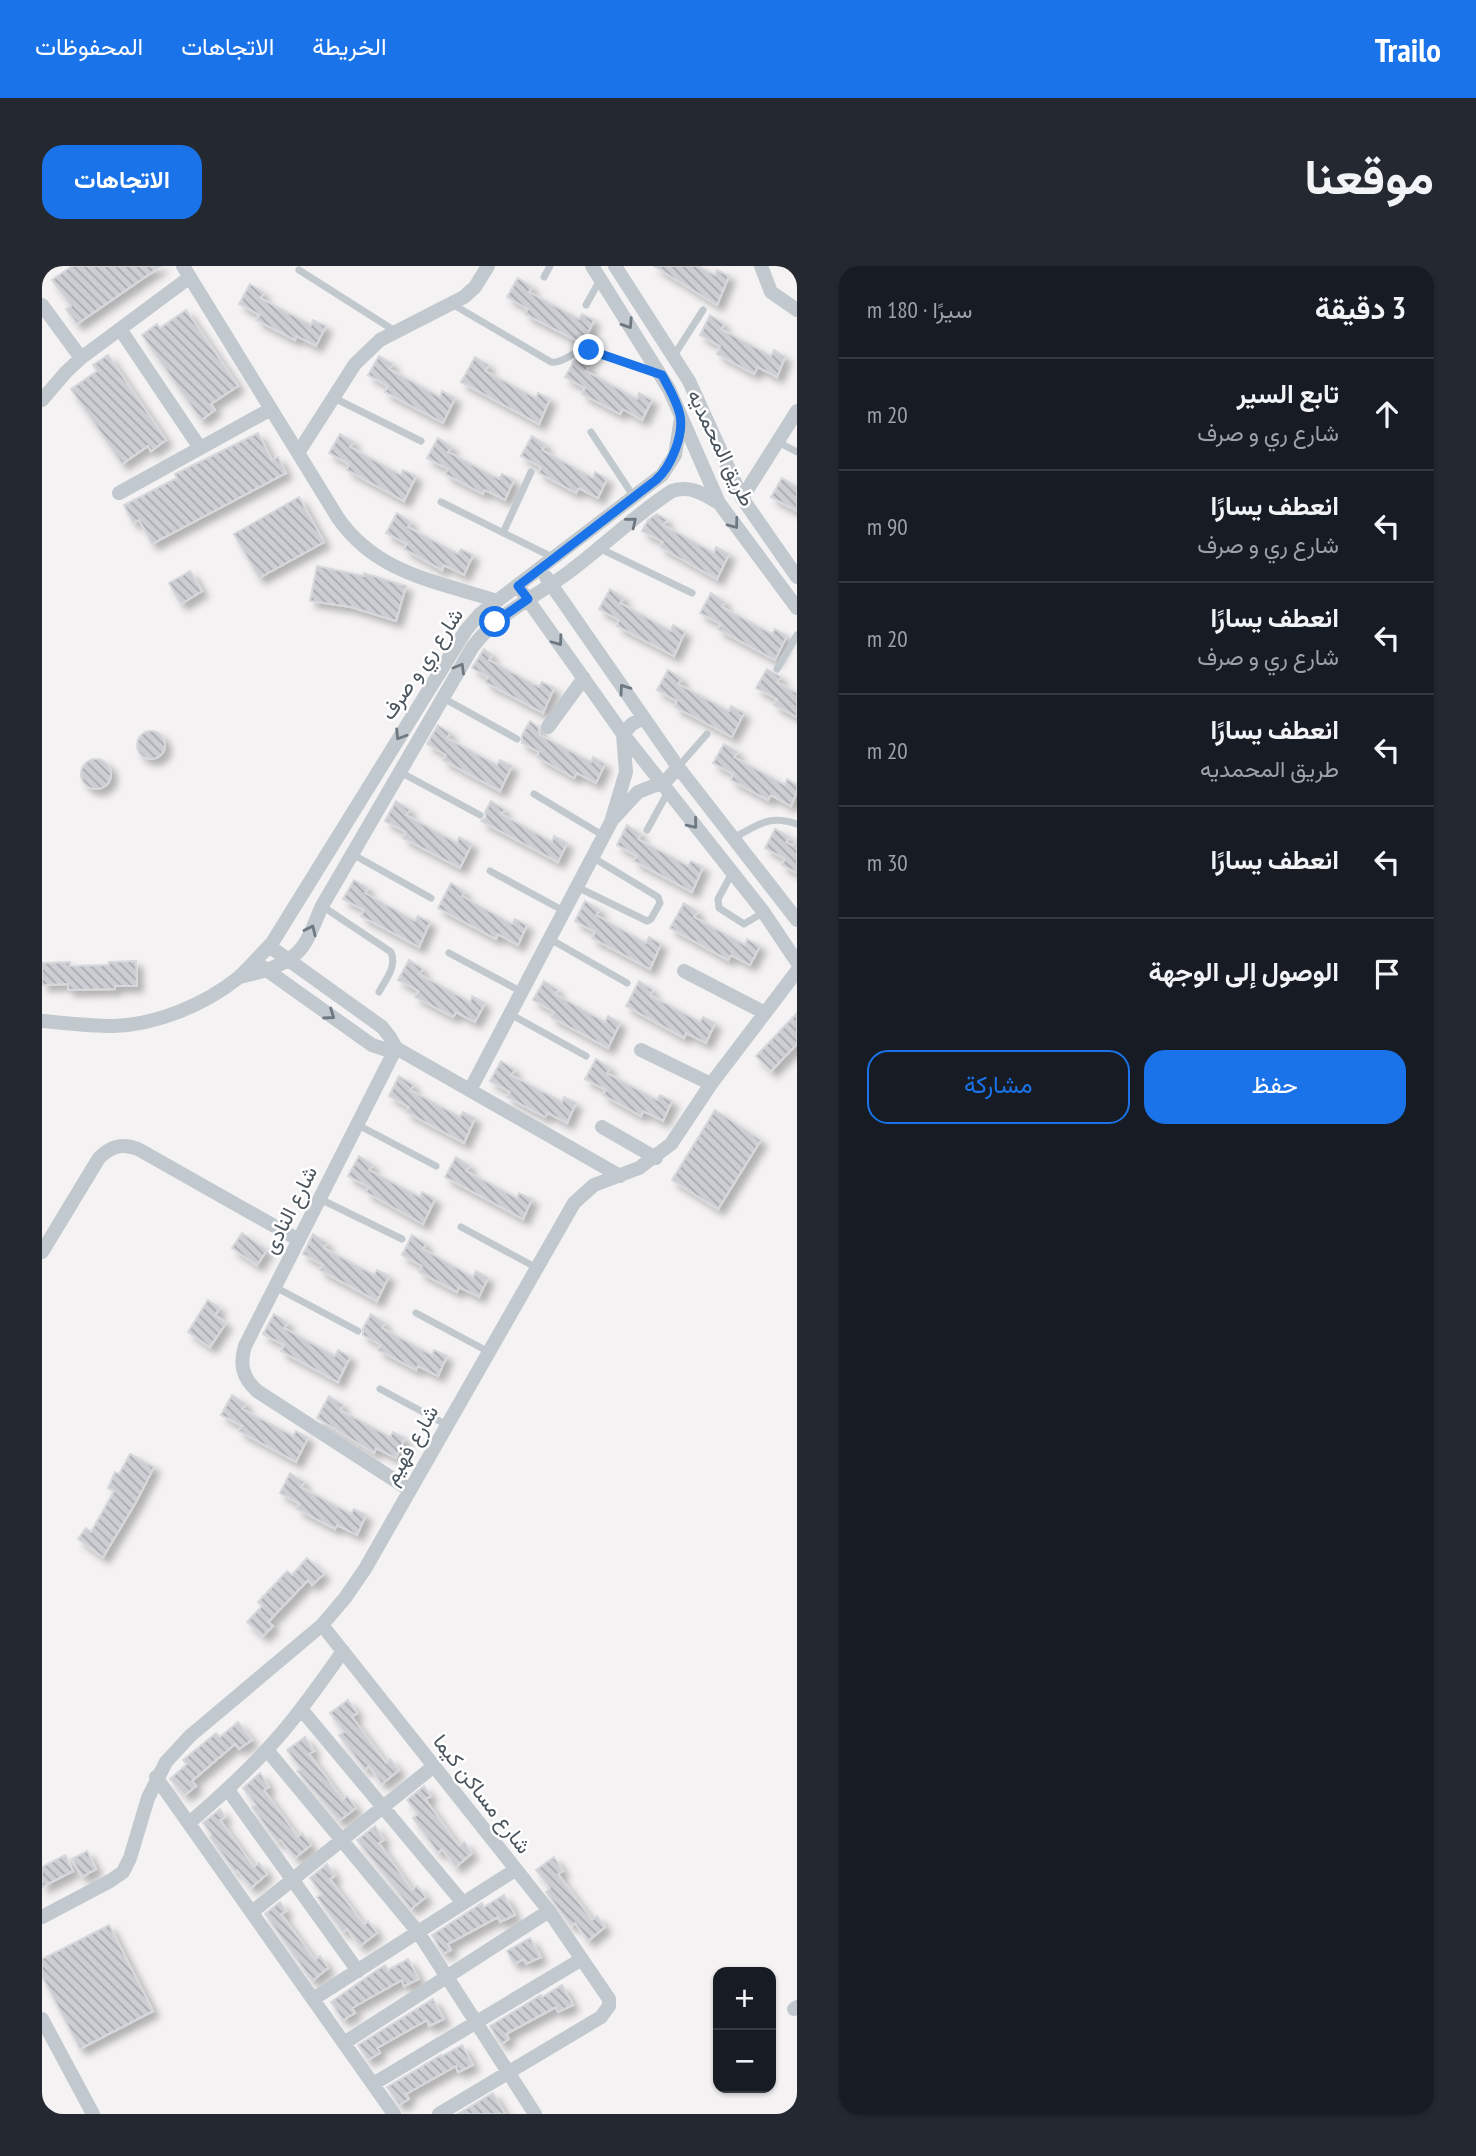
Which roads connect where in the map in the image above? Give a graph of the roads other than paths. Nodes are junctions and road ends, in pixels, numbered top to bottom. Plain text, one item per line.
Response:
1 (488, 266) edge
2 (550, 266) edge
3 (592, 266) edge
4 (761, 266) edge
5 (620, 268) edge
6 (299, 270) dead end
7 (187, 272) edge
8 (544, 277) dead end
9 (600, 279) junction
10 (452, 304) junction
11 (42, 305) edge
12 (586, 305) dead end
13 (703, 310) dead end
14 (797, 310) edge
15 (120, 329) junction
16 (396, 331) junction
17 (673, 357) junction
18 (81, 358) junction
19 (662, 375) junction
20 (333, 398) junction
21 (42, 400) edge
22 (271, 409) junction
23 (797, 411) edge
24 (681, 418) junction
25 (591, 432) dead end
26 (421, 441) dead end
27 (778, 442) junction
28 (200, 448) junction
29 (797, 452) edge
30 (298, 453) junction
31 (721, 455) junction
32 (702, 465) junction
33 (531, 472) dead end
34 (119, 493) dead end
35 (634, 497) junction
36 (742, 498) junction
37 (441, 502) dead end
38 (719, 503) junction
39 (503, 533) junction
40 (599, 548) junction
41 (554, 558) junction
42 (540, 569) junction
43 (797, 577) edge
44 (551, 584) junction
45 (518, 586) junction
46 (692, 593) dead end
47 (528, 599) junction
48 (497, 601) junction
49 (797, 608) edge
50 (797, 635) edge
51 (777, 669) dead end
52 (584, 678) junction
53 (443, 698) junction
54 (644, 718) junction
55 (548, 727) dead end
56 (623, 734) junction
57 (707, 734) dead end
58 (517, 739) dead end
59 (678, 767) junction
60 (400, 772) junction
61 (664, 788) junction
62 (534, 794) dead end
63 (480, 815) dead end
64 (611, 822) junction
65 (797, 824) edge
66 (648, 830) dead end
67 (604, 836) junction
68 (733, 838) junction
69 (352, 854) junction
70 (592, 857) junction
71 (489, 871) dead end
72 (732, 873) junction
73 (577, 887) junction
74 (431, 898) dead end
75 (322, 906) junction
76 (564, 911) junction
77 (764, 912) junction
78 (797, 920) edge
79 (550, 939) junction
80 (270, 946) junction
81 (449, 953) dead end
82 (288, 959) junction
83 (254, 961) junction
84 (797, 962) edge
85 (267, 970) junction
86 (684, 971) dead end
87 (797, 971) edge
88 (238, 978) junction
89 (628, 984) dead end
90 (379, 992) dead end
91 (522, 992) junction
92 (765, 1013) junction
93 (510, 1014) junction
94 (42, 1021) edge
95 (396, 1048) junction
96 (641, 1050) dead end
97 (586, 1056) dead end
98 (711, 1084) junction
99 (470, 1090) junction
100 (357, 1124) junction
101 (602, 1127) dead end
102 (656, 1158) junction
103 (436, 1166) dead end
104 (620, 1176) junction
105 (320, 1198) junction
106 (461, 1227) dead end
107 (402, 1239) dead end
108 (299, 1240) junction
109 (42, 1252) edge
110 (538, 1268) junction
111 (275, 1287) junction
112 (416, 1313) dead end
113 (358, 1331) dead end
114 (489, 1352) junction
115 (380, 1389) dead end
116 (447, 1425) junction
117 (410, 1490) junction
118 (322, 1625) junction
119 (343, 1651) junction
120 (301, 1709) junction
121 (267, 1750) junction
122 (434, 1766) junction
123 (156, 1777) junction
124 (228, 1790) junction
125 (383, 1807) junction
126 (189, 1823) junction
127 (342, 1840) junction
128 (516, 1870) junction
129 (292, 1880) junction
130 (463, 1903) junction
131 (549, 1911) junction
132 (252, 1912) junction
133 (42, 1917) edge
134 (418, 1932) junction
135 (582, 1959) junction
136 (358, 1971) junction
137 (447, 1977) junction
138 (313, 1999) junction
139 (42, 2019) edge
140 (476, 2022) junction
141 (344, 2043) junction
142 (509, 2072) junction
143 (373, 2084) junction
144 (93, 2114) edge
145 (394, 2114) edge
146 (439, 2114) edge
147 (535, 2114) edge

1 - 10 street
2 - 8 lane
3 - 9 street, طريق المحمديه
4 - 14 street
5 - 17 street, طريق المحمديه
6 - 16 lane
7 - 15 street
7 - 22 street
9 - 12 lane
9 -> 19 street, طريق المحمديه
10 - 16 street
10 - 19 lane
11 - 18 street
13 - 17 lane
15 - 18 street
15 - 28 street
16 - 20 street
17 - 31 street, طريق المحمديه
18 - 21 street
19 - 24 street, طريق المحمديه
20 - 26 lane
20 - 30 street
22 - 28 street
22 - 30 street
23 - 27 street
24 - 32 street, طريق المحمديه
24 - 35 street, شارع ري و صرف
25 - 35 lane
27 - 29 lane
27 - 36 street
28 - 34 street
30 - 48 street
31 - 32 street
31 - 36 street, طريق المحمديه
32 - 38 street, طريق المحمديه
33 - 39 lane
35 - 41 street, شارع ري و صرف
36 - 43 street, طريق المحمديه
37 - 39 lane
40 -> 38 street, شارع ري و صرف
38 -> 49 street, طريق المحمديه
39 - 41 lane
40 - 44 street, شارع ري و صرف
40 - 46 lane
41 - 42 street, شارع ري و صرف
42 - 44 street
42 - 45 street, شارع ري و صرف
44 - 47 street, شارع ري و صرف
54 -> 44 street
45 - 47 street
45 - 48 street, شارع ري و صرف
47 -> 52 street
53 -> 47 street, شارع ري و صرف
48 -> 80 street, شارع ري و صرف
50 - 51 lane
52 - 55 street
52 - 56 street
53 - 58 lane
53 - 60 street, شارع ري و صرف
54 - 56 street
54 - 59 street
56 - 61 street
56 - 64 street
57 - 59 lane
59 - 61 street
59 - 68 street
60 - 63 lane
60 - 69 street, شارع ري و صرف
61 - 64 street
61 - 66 lane
61 -> 72 street
62 - 67 lane
64 - 67 street
65 - 68 lane
67 - 70 street
68 - 78 street
69 - 74 lane
69 - 75 street, شارع ري و صرف
70 - 73 street
70 - 73 lane
71 - 76 lane
72 - 77 street
72 - 77 lane
73 - 76 street
82 -> 75 street, شارع ري و صرف
75 - 90 lane
76 - 79 street
77 - 84 street
79 - 89 lane
79 - 91 street
80 - 82 street
80 - 83 street, شارع ري و صرف
81 - 91 lane
82 - 85 street, شارع ري و صرف
82 - 95 street
83 - 85 street
83 - 88 street, شارع ري و صرف
85 - 88 street, شارع ري و صرف
85 -> 95 street
86 - 92 street
87 - 92 street, شارع فهيم
88 - 94 street, شارع ري و صرف
91 - 93 street
92 - 98 street, شارع فهيم
93 - 97 lane
93 - 99 street
95 - 99 street
95 - 100 street, شارع النادى
96 - 98 street
98 - 102 street, شارع فهيم
99 - 104 street
100 - 103 lane
100 - 105 street, شارع النادى
101 - 102 street
102 - 104 street, شارع فهيم
104 - 110 street, شارع فهيم
105 - 107 lane
105 - 108 street, شارع النادى
106 - 110 lane
108 - 109 street
108 - 111 street, شارع النادى
110 - 114 street, شارع فهيم
111 - 113 lane
111 - 117 street, شارع النادى
112 - 114 lane
114 - 116 street, شارع فهيم
115 - 116 lane
116 - 117 street, شارع فهيم
117 - 118 street, شارع فهيم
118 - 119 street, شارع مساكن كيما
118 - 123 street, شارع فهيم
119 - 120 street
119 - 122 street, شارع مساكن كيما
120 - 121 street
120 - 125 street
121 - 124 street
121 - 127 street
122 - 125 street
122 - 128 street, شارع مساكن كيما
123 - 126 street
123 - 133 street, شارع فهيم
124 - 126 street
124 - 129 street
125 - 127 street
125 - 130 street
126 - 132 street
127 - 129 street
127 - 134 street
128 - 130 street
128 - 131 street, شارع مساكن كيما
129 - 132 street
129 - 136 street
130 - 134 street
131 - 135 street, شارع مساكن كيما
131 - 137 street
132 - 138 street
134 - 136 street
134 - 137 street
135 - 140 street
135 - 142 street, شارع مساكن كيما
136 - 138 street
137 - 140 street
137 - 141 street
138 - 141 street
139 - 144 street
140 - 142 street
140 - 143 street
141 - 143 street
142 - 146 street
142 - 147 street
143 - 145 street

